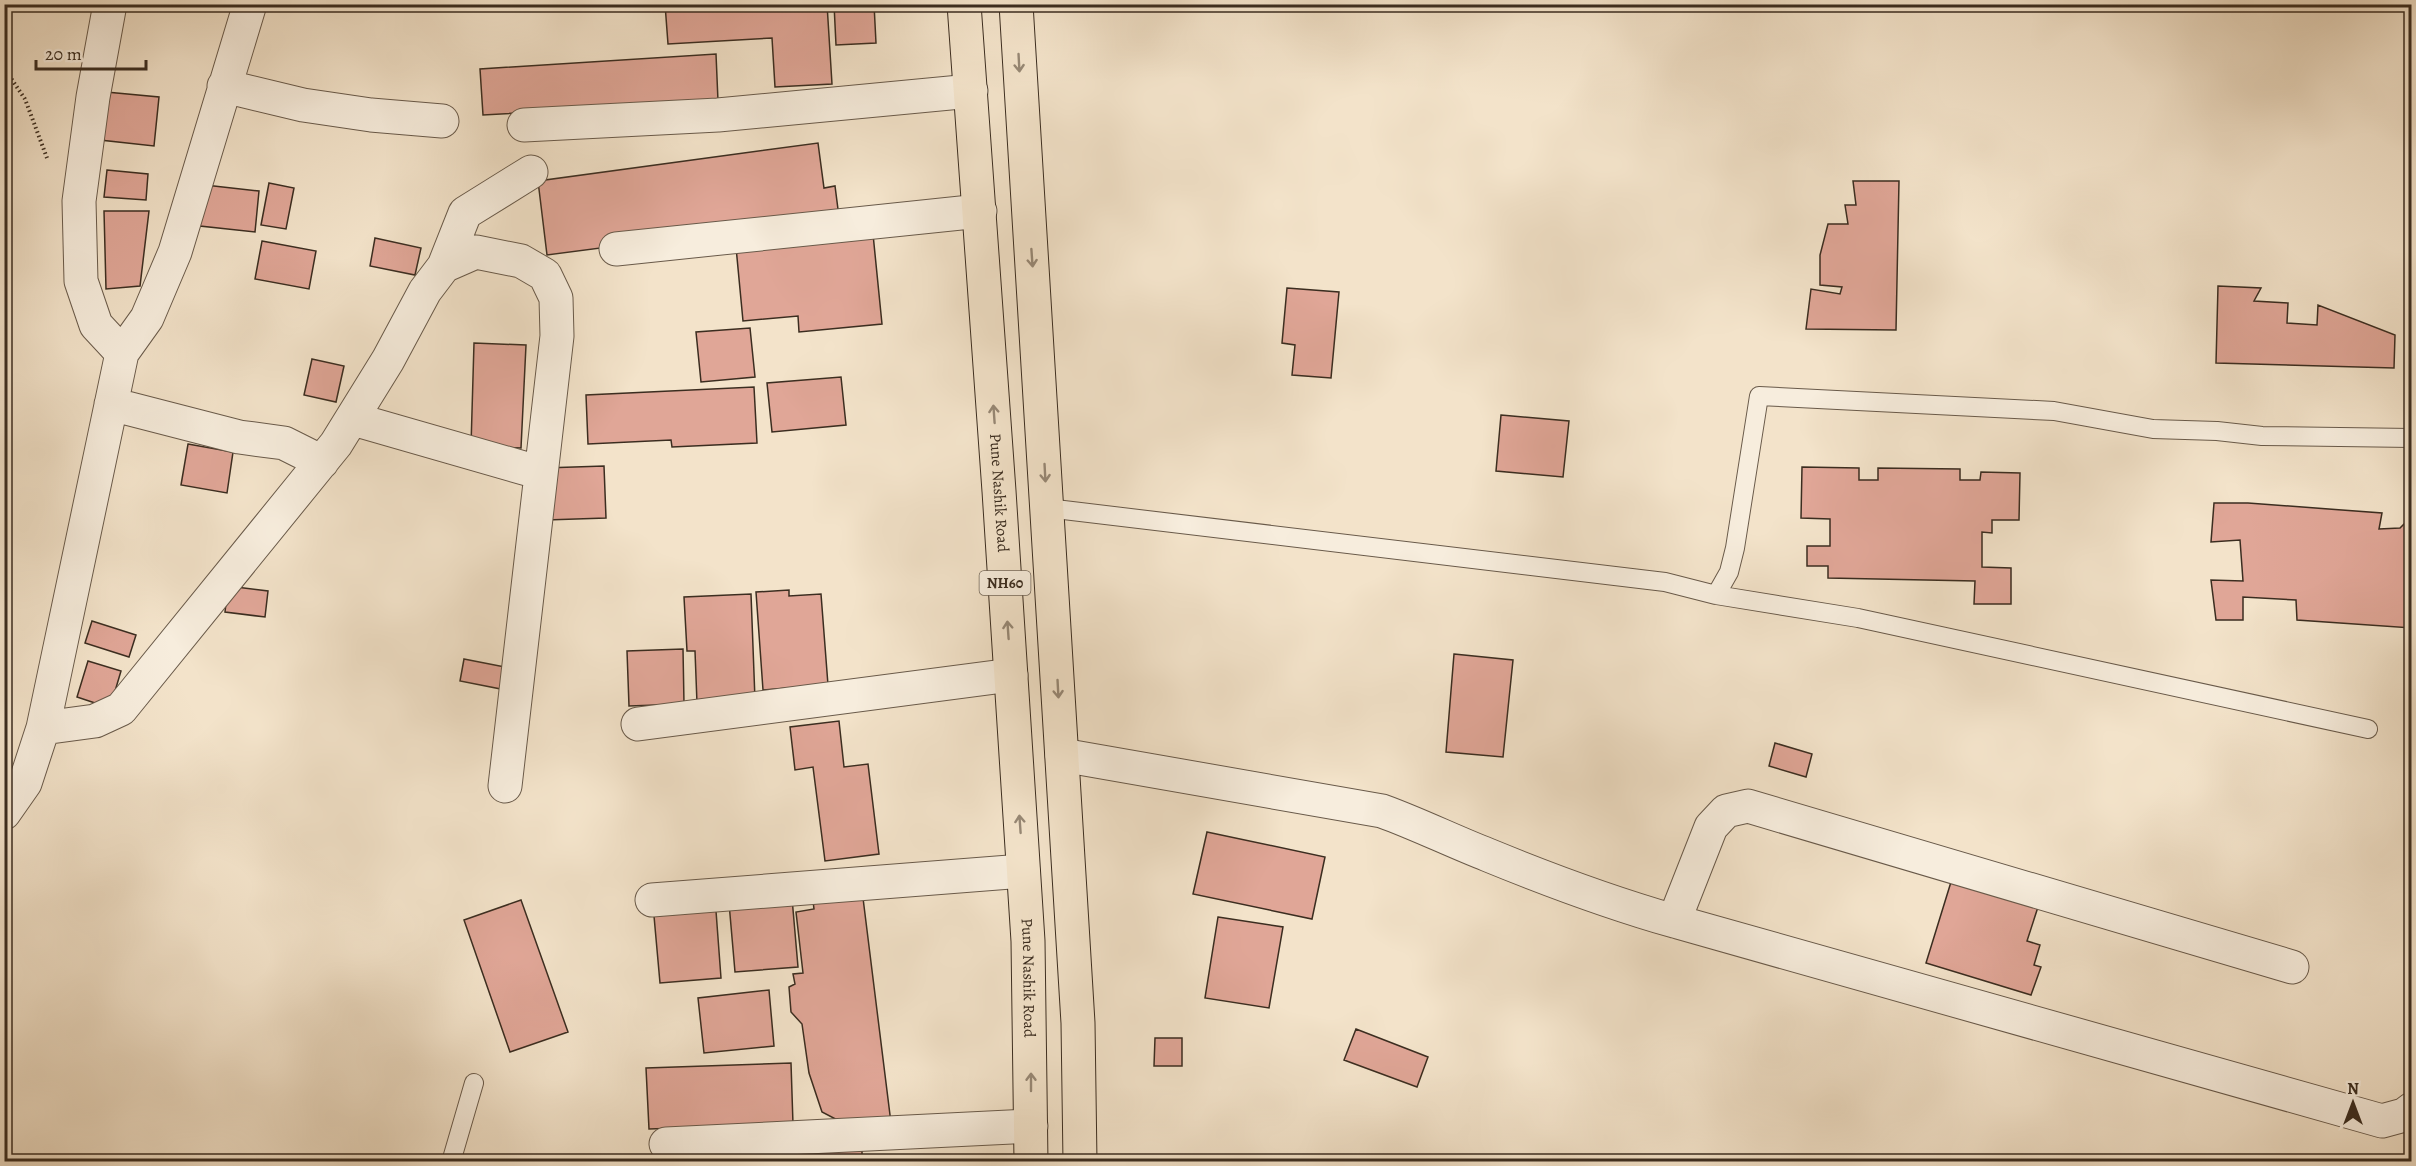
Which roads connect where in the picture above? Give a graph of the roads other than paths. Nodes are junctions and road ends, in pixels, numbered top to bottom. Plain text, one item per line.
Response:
1 (110, 4) edge
2 (250, 4) edge
3 (964, 4) edge
4 (1016, 4) edge
5 (224, 86) junction
6 (971, 91) junction
7 (442, 122) dead end
8 (524, 124) dead end
9 (531, 172) dead end
10 (980, 211) junction
11 (616, 249) dead end
12 (444, 266) junction
13 (122, 353) junction
14 (111, 405) junction
15 (353, 419) junction
16 (2412, 438) edge
17 (322, 462) junction
18 (541, 473) junction
19 (1047, 507) junction
20 (1716, 595) junction
21 (1011, 675) junction
22 (638, 724) dead end
23 (43, 728) junction
24 (2368, 729) dead end
25 (1062, 755) junction
26 (505, 786) dead end
27 (4, 813) edge
28 (1023, 870) junction
29 (652, 900) dead end
30 (1674, 921) junction
31 (2292, 967) dead end
32 (474, 1083) dead end
33 (2412, 1108) edge
34 (1031, 1126) junction
35 (666, 1144) dead end
36 (451, 1161) edge
37 (1031, 1161) edge
38 (1080, 1161) edge

1 - 13 street
2 - 5 street
3 - 6 highway, Pune Nashik Road / NH60
4 -> 19 highway, NH60
5 - 7 street
5 - 13 street
6 - 8 street
6 - 10 highway, Pune Nashik Road / NH60
9 - 12 street
10 - 11 street
21 -> 10 highway, Pune Nashik Road / NH60
12 - 15 street
12 - 18 street
13 - 14 street
14 - 17 street
14 - 23 street
15 - 17 street
15 - 18 street
16 - 20 lane
17 - 23 street
18 - 26 street
19 - 20 lane
19 -> 25 highway, NH60
20 - 24 lane
21 - 22 street
28 -> 21 highway, Pune Nashik Road / NH60
23 - 27 street
25 - 30 street
25 - 38 highway, NH60
28 - 29 street
34 -> 28 highway, Pune Nashik Road / NH60
30 - 31 street
30 - 33 street
32 - 36 lane
34 - 35 street
34 - 37 highway, Pune Nashik Road / NH60

